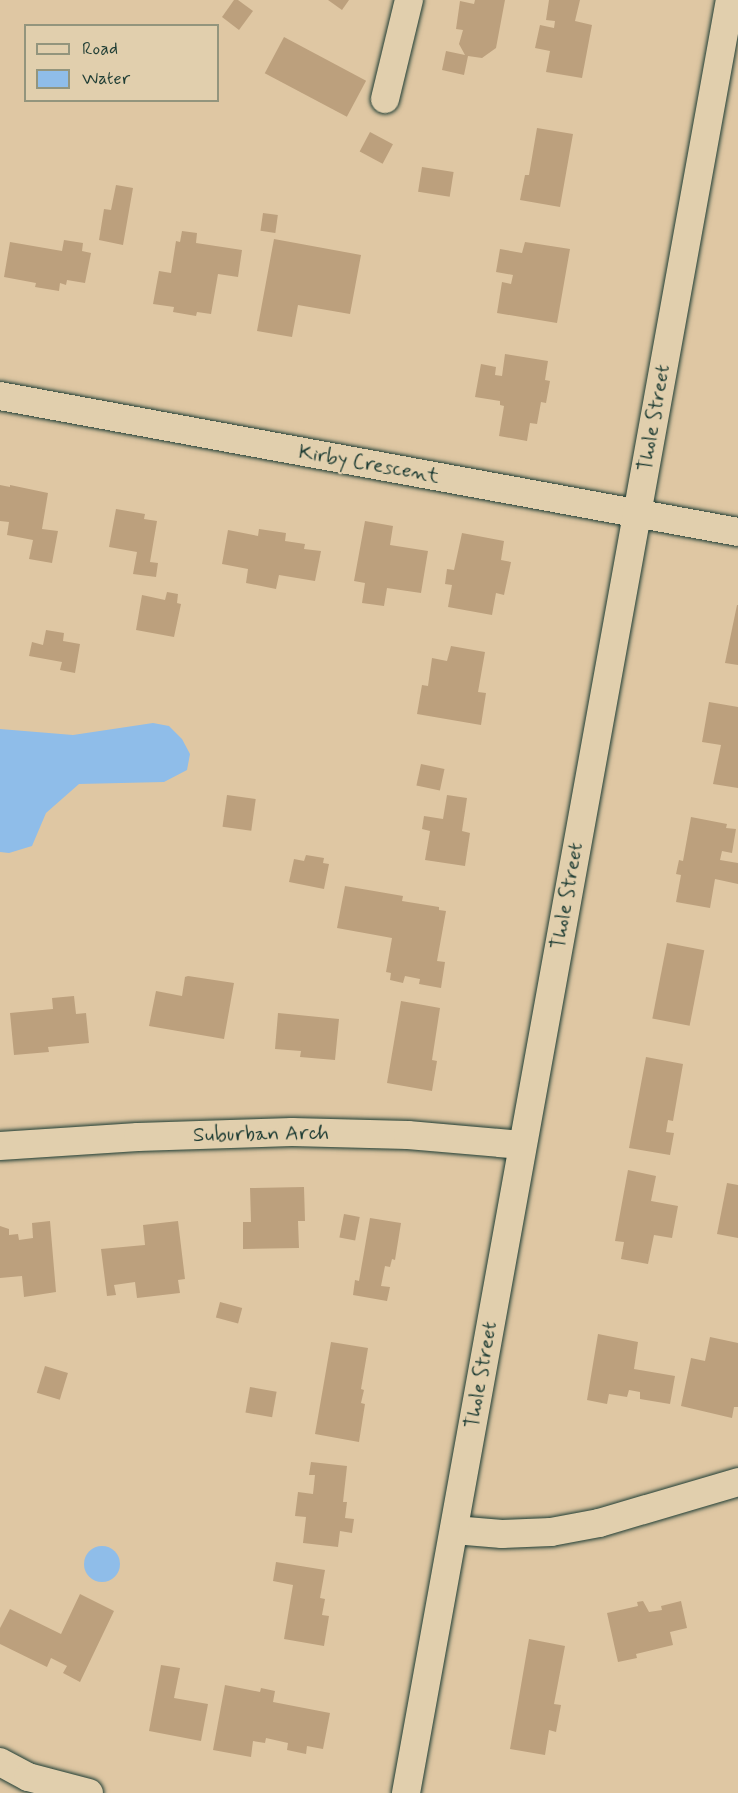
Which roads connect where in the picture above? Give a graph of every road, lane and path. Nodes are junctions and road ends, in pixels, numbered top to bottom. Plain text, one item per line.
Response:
1 (409, 0) edge
2 (730, 0) edge
3 (385, 99) dead end
4 (0, 396) edge
5 (636, 513) junction
6 (738, 532) edge
7 (522, 1145) junction
8 (0, 1146) edge
9 (738, 1482) edge
10 (454, 1530) junction
11 (0, 1762) edge
12 (89, 1793) edge
13 (406, 1793) edge

1 - 3 street
2 - 5 street, Thole Street
4 - 5 street, Kirby Crescent
5 - 6 street, Kirby Crescent
5 - 7 street, Thole Street
7 - 8 street, Suburban Arch
7 - 10 street, Thole Street
9 - 10 street
10 - 13 street, Thole Street
11 - 12 street

